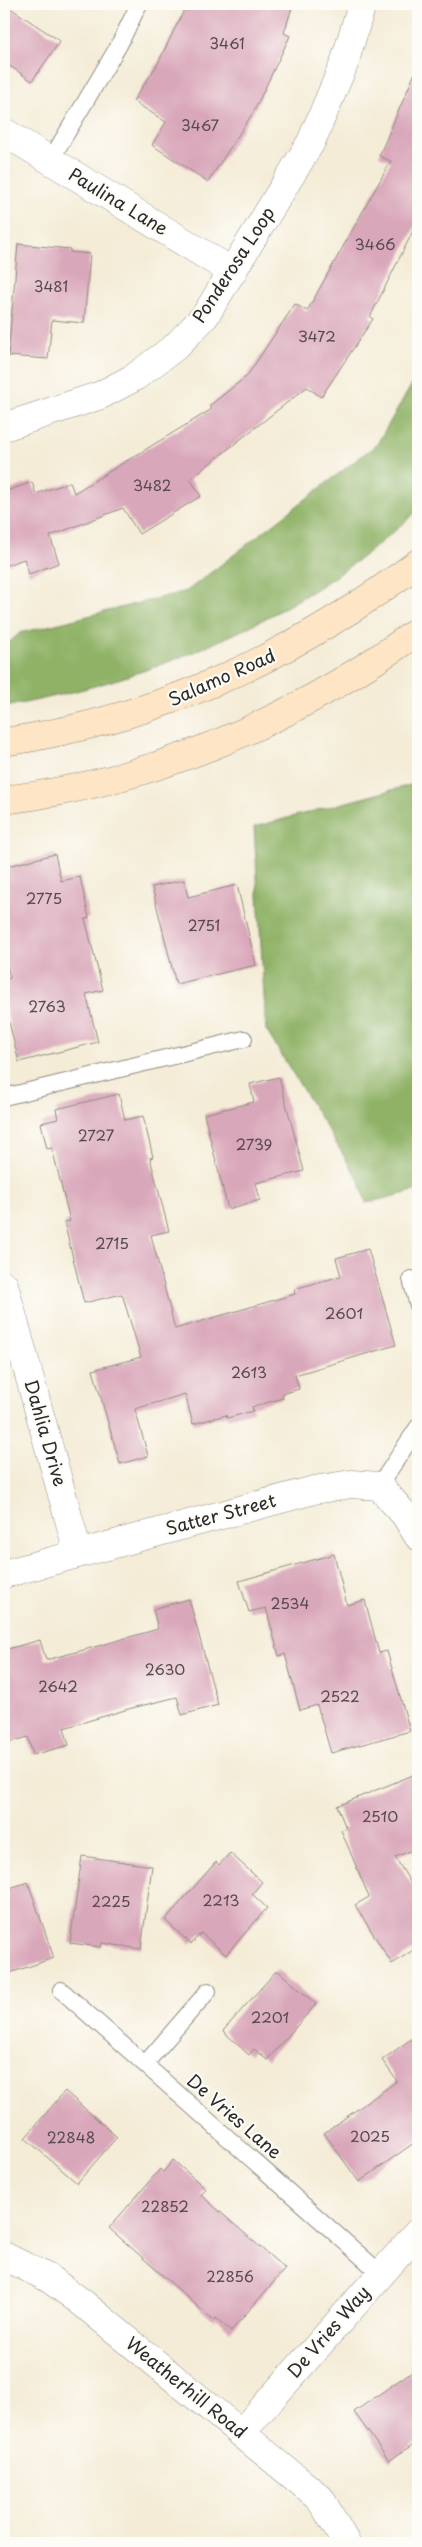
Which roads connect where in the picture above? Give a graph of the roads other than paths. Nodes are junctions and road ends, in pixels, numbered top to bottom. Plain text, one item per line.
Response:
1 (139, 4) edge
2 (362, 4) edge
3 (4, 132) edge
4 (50, 161) junction
5 (233, 272) junction
6 (4, 427) edge
7 (418, 563) edge
8 (418, 631) edge
9 (4, 742) edge
10 (4, 800) edge
11 (244, 1039) dead end
12 (4, 1097) edge
13 (411, 1279) dead end
14 (4, 1285) edge
15 (418, 1306) edge
16 (418, 1427) edge
17 (379, 1486) junction
18 (418, 1536) edge
19 (78, 1552) junction
20 (4, 1574) edge
21 (61, 1990) dead end
22 (208, 1991) dead end
23 (145, 2064) junction
24 (418, 2232) edge
25 (4, 2256) edge
26 (380, 2273) junction
27 (242, 2434) junction
28 (346, 2543) edge

1 - 4 lane
2 - 5 street, Ponderosa Loop
3 - 4 street, Paulina Lane
4 - 5 street, Paulina Lane
5 - 6 street, Ponderosa Loop
7 - 9 main road, Salamo Road
8 - 10 main road
11 - 12 lane
13 - 15 lane
14 - 19 street, Dahlia Drive
16 - 17 lane
17 - 18 street
17 - 19 street, Satter Street
19 - 20 street, Satter Street
21 - 23 lane, De Vries Lane
22 - 23 lane
23 - 26 lane, De Vries Lane
24 - 26 street, De Vries Way
25 - 27 street, Weatherhill Road
26 - 27 street, De Vries Way
27 - 28 street, Weatherhill Road

